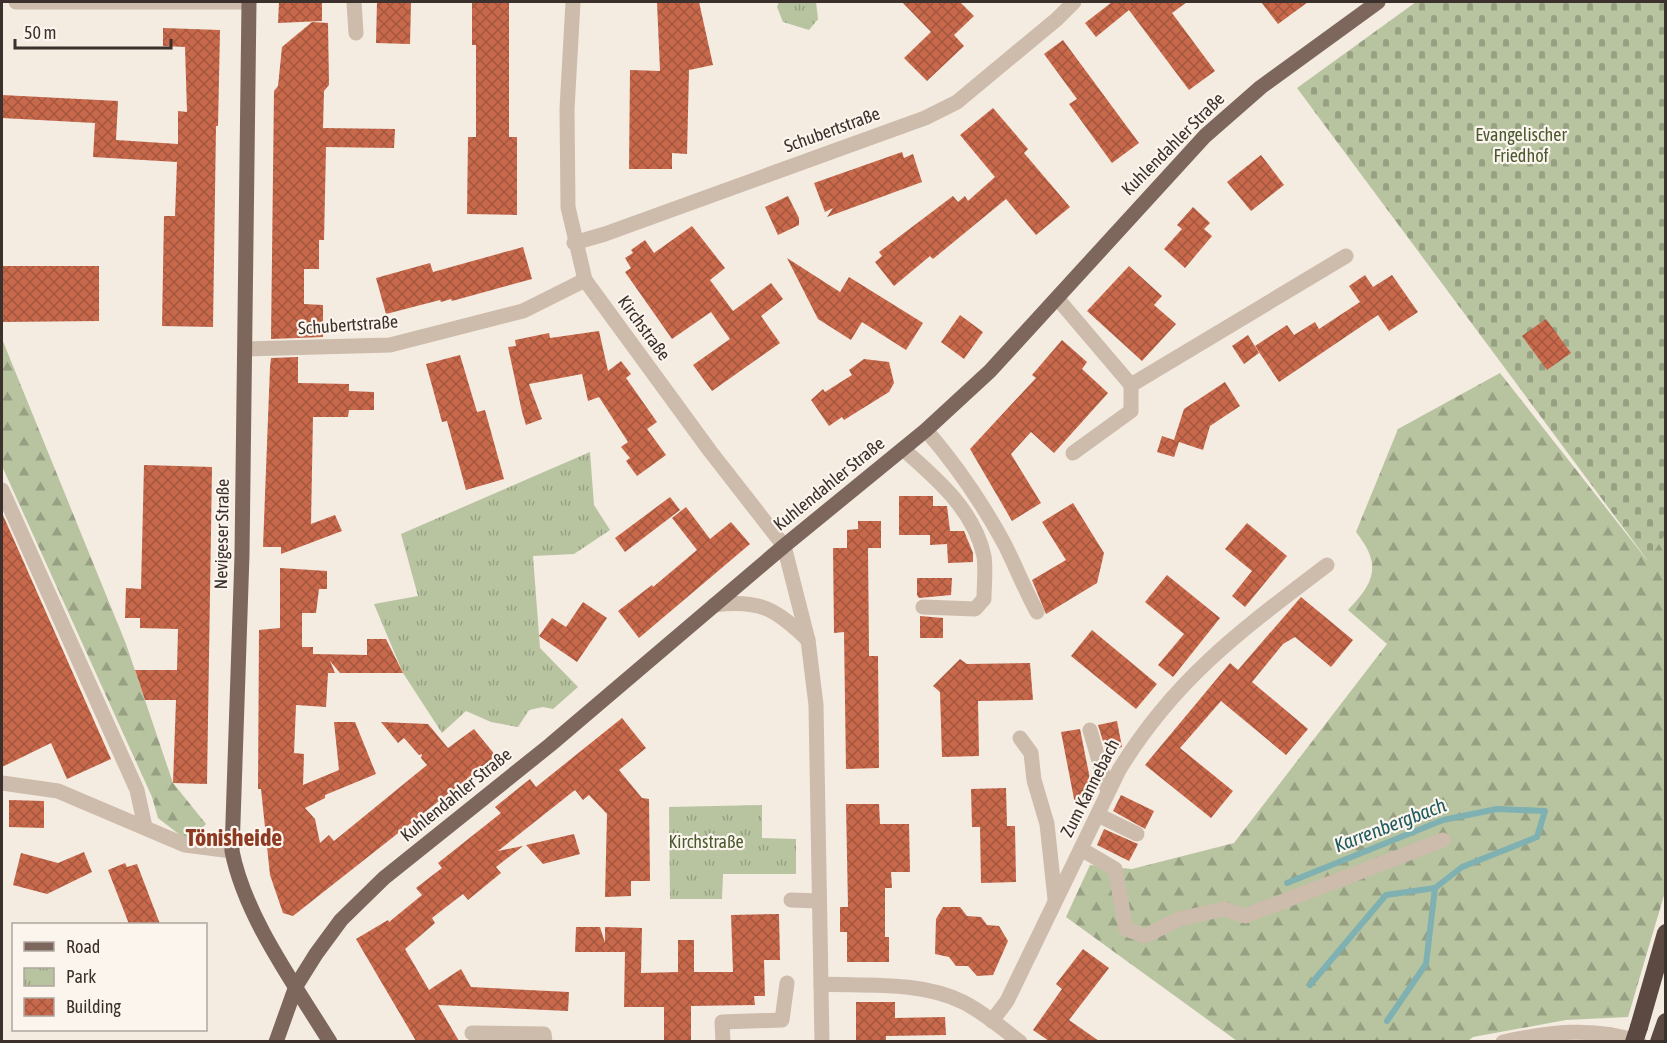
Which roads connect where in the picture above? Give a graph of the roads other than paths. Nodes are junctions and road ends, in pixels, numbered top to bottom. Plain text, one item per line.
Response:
1 (16, 2) edge
2 (249, 2) edge
3 (354, 2) edge
4 (573, 2) edge
5 (1074, 2) edge
6 (1378, 2) edge
7 (356, 33) dead end
8 (574, 243) junction
9 (1346, 256) dead end
10 (585, 280) junction
11 (1057, 298) junction
12 (246, 349) junction
13 (1131, 385) junction
14 (926, 430) junction
15 (903, 449) junction
16 (1073, 453) dead end
17 (2, 490) edge
18 (784, 546) junction
19 (1328, 565) dead end
20 (714, 605) junction
21 (924, 607) dead end
22 (1037, 612) dead end
23 (808, 640) junction
24 (1090, 730) dead end
25 (1020, 738) dead end
26 (2, 783) edge
27 (1108, 792) junction
28 (1098, 815) junction
29 (145, 827) junction
30 (1137, 834) dead end
31 (1443, 840) dead end
32 (1081, 849) junction
33 (232, 850) junction
34 (1055, 899) junction
35 (791, 900) dead end
36 (819, 901) junction
37 (1665, 933) edge
38 (787, 983) dead end
39 (821, 984) junction
40 (296, 986) junction
41 (992, 1021) junction
42 (472, 1033) dead end
43 (1637, 1036) edge
44 (276, 1041) edge
45 (330, 1041) edge
46 (545, 1041) edge
47 (723, 1041) edge
48 (822, 1041) edge
49 (1020, 1041) edge
50 (1503, 1041) edge

1 - 2 street
2 - 12 main road, Nevigeser Straße
3 - 7 street
4 - 8 street, Kirchstraße
5 - 8 street, Schubertstraße
6 - 11 main road, Kuhlendahler Straße
8 - 10 street, Kirchstraße
9 - 13 street
10 - 12 street, Schubertstraße
10 - 18 street, Kirchstraße
11 - 13 street
11 - 14 main road, Kuhlendahler Straße
12 - 33 main road, Nevigeser Straße
13 - 16 street
14 - 15 main road, Kuhlendahler Straße
14 - 22 street
15 - 18 main road, Kuhlendahler Straße
15 - 21 street
17 - 29 street
18 - 20 main road, Kuhlendahler Straße
18 - 23 street, Kirchstraße
19 - 27 street, Zum Kannebach
20 - 23 street
20 - 40 main road, Kuhlendahler Straße
23 - 36 street, Kirchstraße
24 - 27 street
25 - 34 street
26 - 29 street
27 - 28 street, Zum Kannebach
28 - 30 street
28 - 32 street, Zum Kannebach
29 - 33 street
31 - 32 street
32 - 34 street, Zum Kannebach
33 - 40 main road, Nevigeser Straße
34 - 41 street, Zum Kannebach
35 - 36 street
36 - 39 street, Kirchstraße
37 - 43 highway
38 - 47 street
39 - 41 street
39 - 48 street, Kirchstraße
40 - 44 main road, Kuhlendahler Straße
40 - 45 main road, Nevigeser Straße
41 - 49 street
42 - 46 street
43 - 50 street

